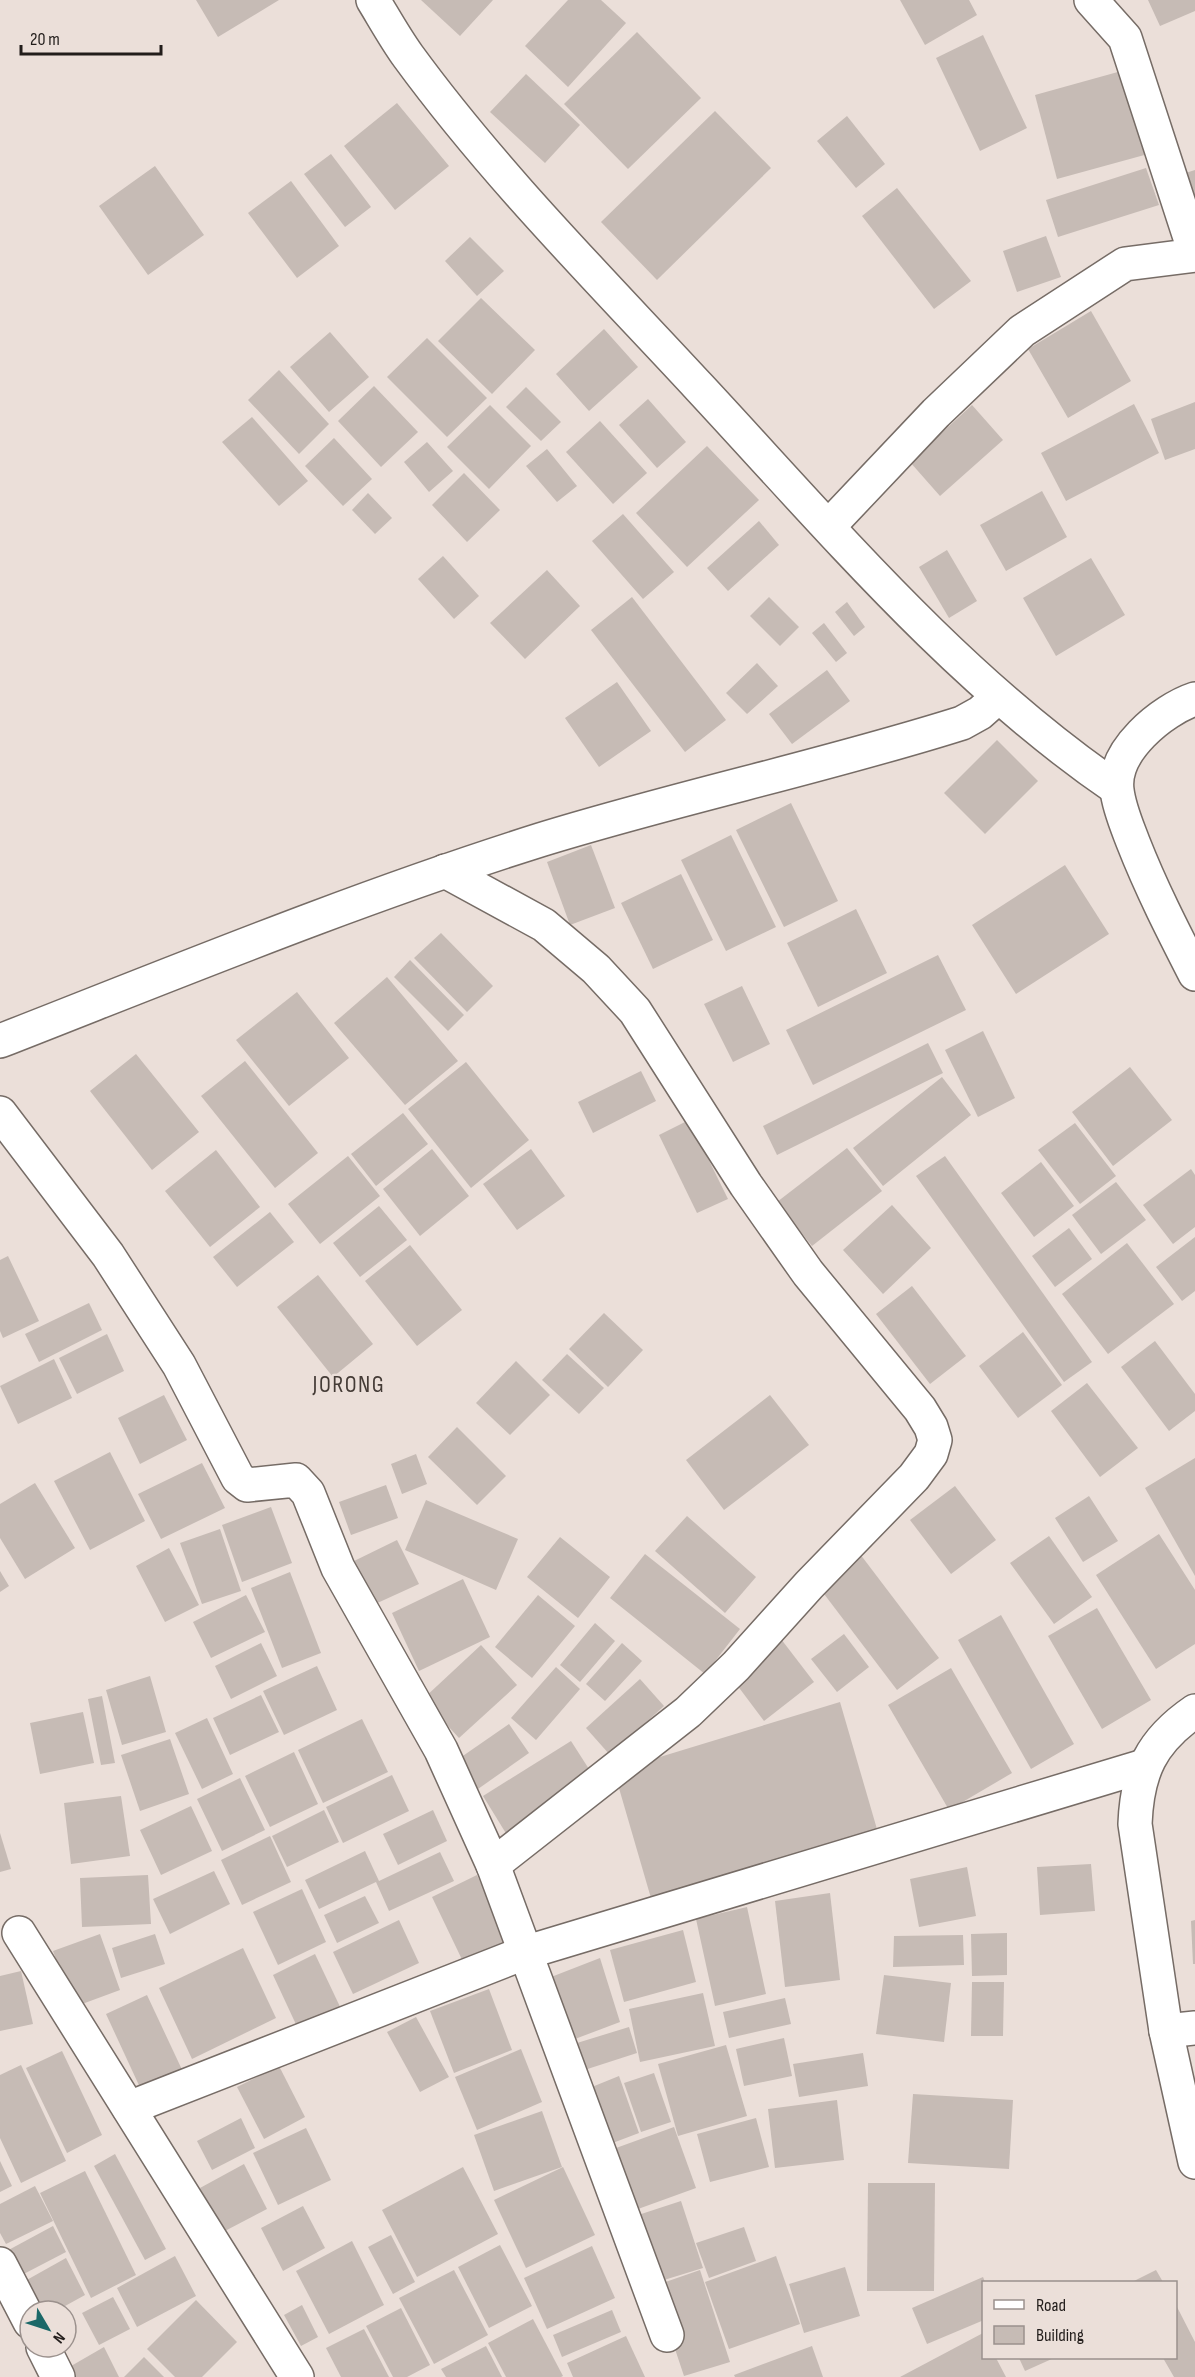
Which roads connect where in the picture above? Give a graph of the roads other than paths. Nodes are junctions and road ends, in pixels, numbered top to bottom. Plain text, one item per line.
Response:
1 (373, 0) edge
2 (1092, 0) edge
3 (1195, 254) edge
4 (829, 526) junction
5 (998, 697) junction
6 (1195, 699) edge
7 (1116, 788) junction
8 (445, 871) junction
9 (1195, 974) edge
10 (0, 1041) edge
11 (0, 1113) edge
12 (1195, 1711) edge
13 (1144, 1766) junction
14 (493, 1865) junction
15 (19, 1933) dead end
16 (524, 1953) junction
17 (1181, 2030) edge
18 (129, 2108) junction
19 (1195, 2162) edge
20 (0, 2264) edge
21 (18, 2299) edge
22 (667, 2335) dead end
23 (49, 2359) edge
24 (58, 2377) edge
25 (297, 2377) edge

1 - 4 street
2 - 3 street
3 - 4 street
4 - 5 street
5 - 7 street
5 - 8 street
6 - 7 street
7 - 9 street
8 - 10 street
8 - 14 street
11 - 14 street
12 - 13 street
13 - 16 street
13 - 17 street
14 - 16 street
15 - 18 street
16 - 18 street
16 - 22 street
17 - 19 street
18 - 25 street
20 - 21 street
23 - 24 street

